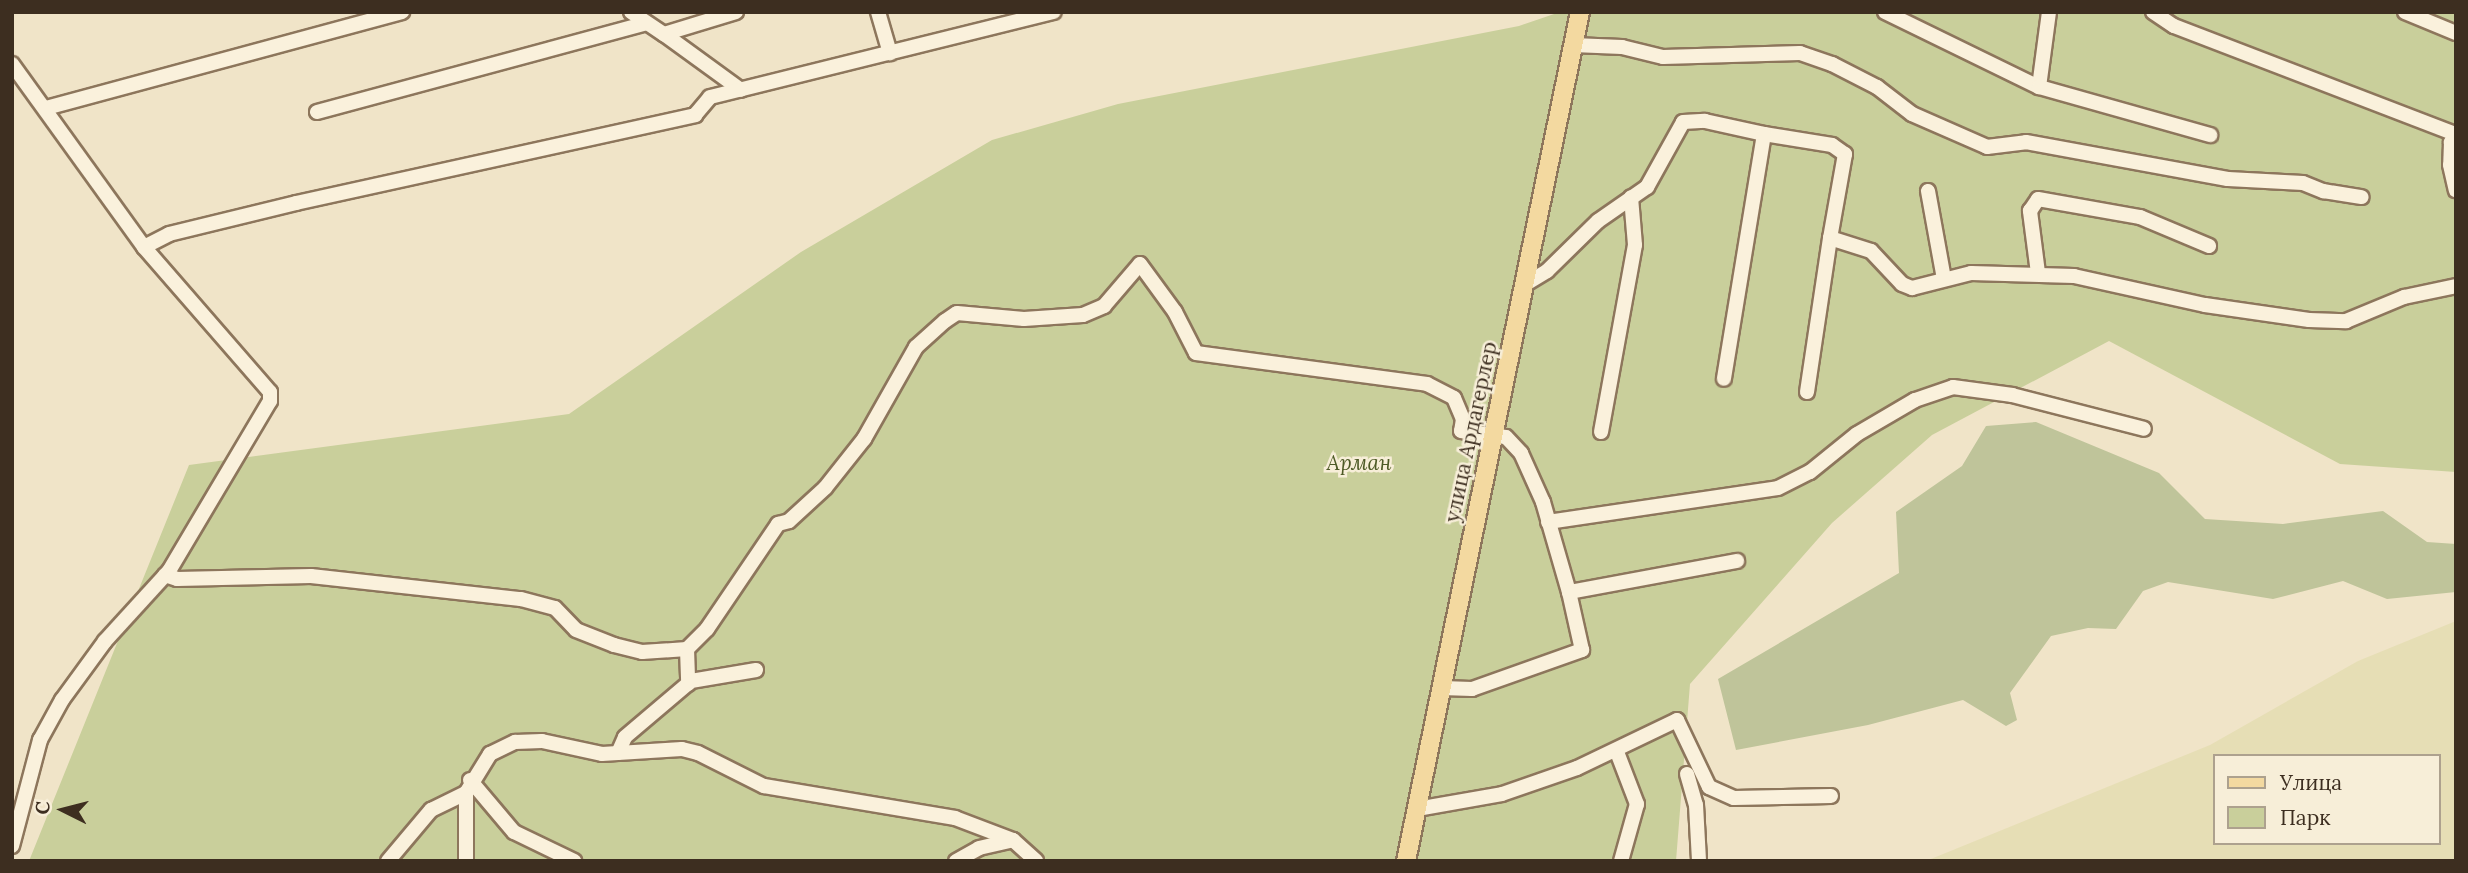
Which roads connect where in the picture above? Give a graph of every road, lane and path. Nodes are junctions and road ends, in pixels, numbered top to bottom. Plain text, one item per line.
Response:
1 (402, 12) edge
2 (631, 12) edge
3 (736, 12) edge
4 (878, 12) edge
5 (1054, 12) edge
6 (1580, 12) edge
7 (1885, 12) edge
8 (2049, 12) edge
9 (2153, 12) edge
10 (2405, 12) edge
11 (645, 23) junction
12 (2456, 33) edge
13 (664, 34) junction
14 (1573, 45) junction
15 (890, 53) junction
16 (12, 64) edge
17 (2039, 87) junction
18 (741, 90) junction
19 (46, 108) junction
20 (317, 112) dead end
21 (1764, 134) junction
22 (2210, 135) dead end
23 (2456, 135) edge
24 (2456, 190) edge
25 (1928, 191) dead end
26 (1631, 197) junction
27 (2362, 197) dead end
28 (1830, 238) junction
29 (2209, 246) dead end
30 (144, 247) junction
31 (2038, 273) junction
32 (1944, 279) junction
33 (1524, 285) junction
34 (2456, 286) edge
35 (1724, 379) dead end
36 (1807, 392) dead end
37 (2144, 429) dead end
38 (1601, 432) dead end
39 (1494, 433) junction
40 (1548, 522) junction
41 (1737, 561) dead end
42 (165, 575) junction
43 (1569, 592) junction
44 (687, 649) junction
45 (756, 670) dead end
46 (688, 684) junction
47 (1442, 688) junction
48 (1616, 752) junction
49 (618, 753) junction
50 (1687, 774) dead end
51 (468, 786) junction
52 (1830, 796) dead end
53 (1417, 809) junction
54 (1013, 840) junction
55 (12, 846) edge
56 (387, 861) edge
57 (466, 861) edge
58 (574, 861) edge
59 (956, 861) edge
60 (1036, 861) edge
61 (1406, 861) edge
62 (1621, 861) edge
63 (1699, 861) edge

1 - 19 street
2 - 11 street
3 - 13 street
4 - 15 street
5 - 15 street
6 - 14 main road, улица Ардагерлер
7 - 17 street
8 - 17 street
9 - 23 street
10 - 12 street
11 - 13 street
11 - 20 street
13 - 18 street
14 - 27 street
14 - 33 main road, улица Ардагерлер
15 - 18 street
16 - 19 street
17 - 22 street
18 - 30 street
19 - 30 street
21 - 26 street
21 - 28 street
21 - 35 street
23 - 24 street
25 - 32 street
26 - 33 street
26 - 38 street
28 - 32 street
28 - 36 street
29 - 31 street
30 - 42 street
31 - 32 street
31 - 34 street
33 - 39 main road, улица Ардагерлер
37 - 40 street
39 - 40 street
39 - 44 street
39 - 47 main road, улица Ардагерлер
40 - 43 street
41 - 43 street
42 - 44 street
42 - 55 street
43 - 47 street
44 - 46 street
45 - 46 street
46 - 49 street
47 - 53 main road, улица Ардагерлер
48 - 52 street
48 - 53 street
48 - 62 street
49 - 51 street
49 - 54 street
50 - 63 street
51 - 56 street
51 - 57 street
51 - 58 street
53 - 61 main road, улица Ардагерлер
54 - 59 street
54 - 60 street

